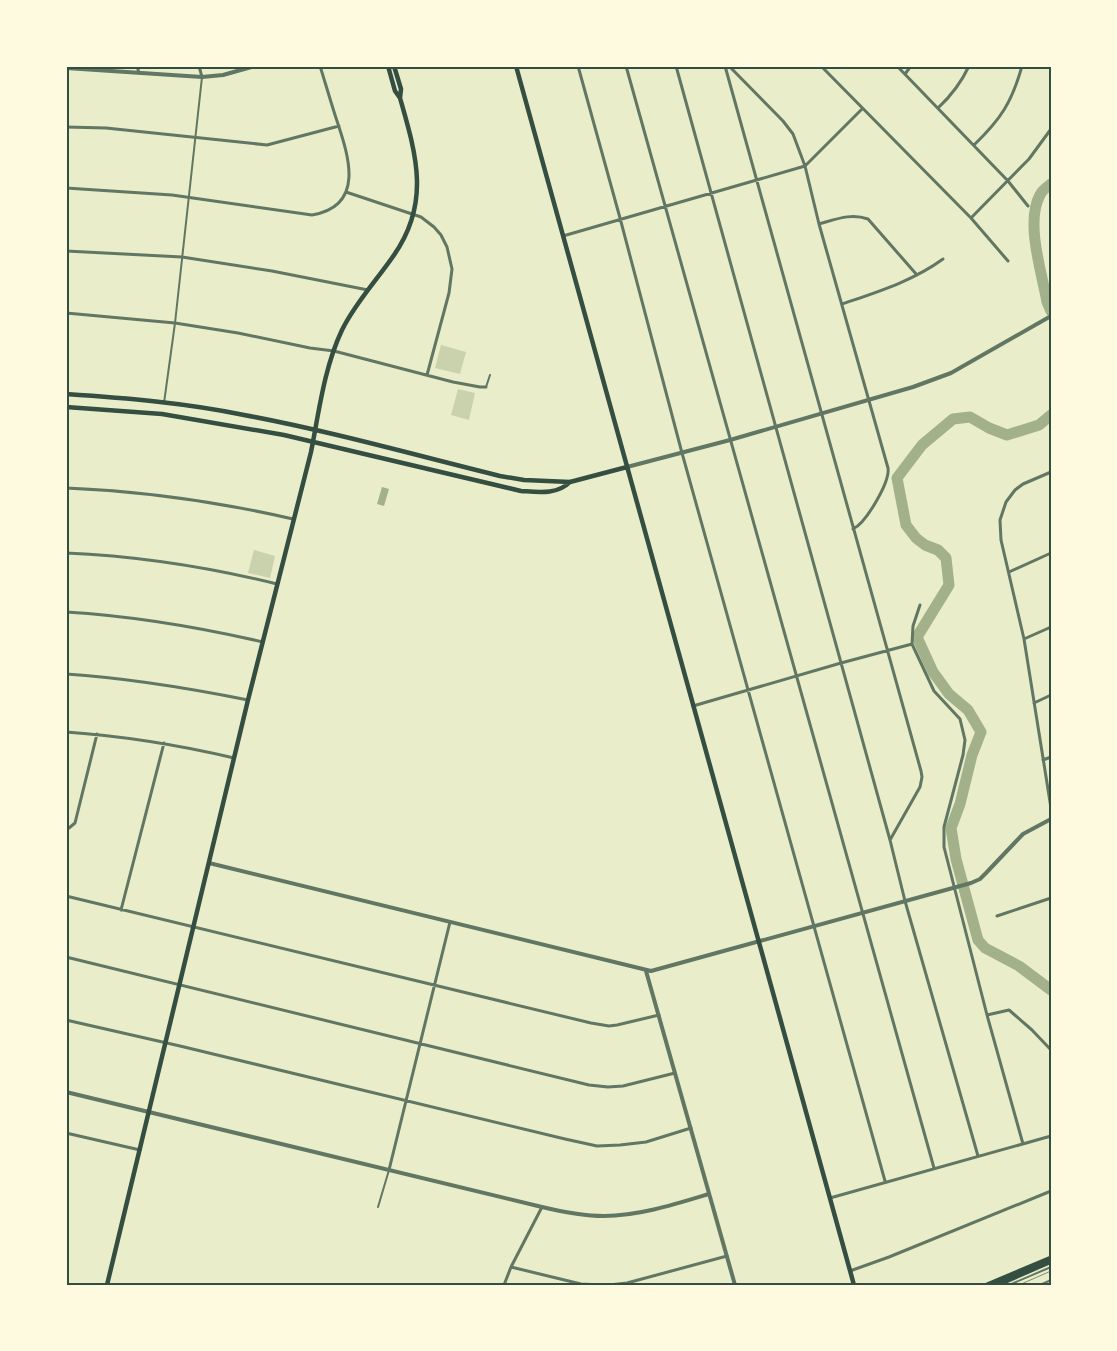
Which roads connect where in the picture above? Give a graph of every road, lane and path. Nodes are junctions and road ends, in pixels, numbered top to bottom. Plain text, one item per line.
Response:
1 (138, 66) edge
2 (199, 66) edge
3 (255, 66) edge
4 (320, 66) edge
5 (388, 66) edge
6 (394, 66) edge
7 (516, 66) edge
8 (578, 66) edge
9 (626, 66) edge
10 (676, 66) edge
11 (727, 66) edge
12 (822, 66) edge
13 (898, 66) edge
14 (911, 66) edge
15 (969, 66) edge
16 (1022, 66) edge
17 (73, 67) edge
18 (66, 68) edge
19 (139, 74) junction
20 (904, 74) junction
21 (202, 77) junction
22 (400, 98) junction
23 (938, 108) junction
24 (862, 109) junction
25 (338, 126) junction
26 (66, 127) edge
27 (1051, 129) edge
28 (196, 137) junction
29 (974, 145) junction
30 (805, 166) junction
31 (758, 181) junction
32 (1008, 181) junction
33 (66, 188) edge
34 (346, 192) junction
35 (710, 193) junction
36 (188, 197) junction
37 (666, 206) junction
38 (1028, 206) dead end
39 (413, 214) junction
40 (620, 218) junction
41 (970, 218) junction
42 (819, 224) junction
43 (563, 236) junction
44 (66, 251) edge
45 (182, 257) junction
46 (943, 259) dead end
47 (1008, 261) dead end
48 (918, 275) junction
49 (368, 290) junction
50 (842, 304) junction
51 (66, 313) edge
52 (1051, 316) edge
53 (175, 323) junction
54 (334, 351) junction
55 (426, 375) junction
56 (490, 375) dead end
57 (486, 386) joint
58 (66, 394) edge
59 (869, 400) junction
60 (164, 403) junction
61 (66, 407) edge
62 (821, 414) junction
63 (776, 428) junction
64 (315, 430) junction
65 (730, 440) junction
66 (313, 441) junction
67 (682, 453) junction
68 (627, 467) junction
69 (1051, 472) edge
70 (570, 482) junction
71 (66, 488) edge
72 (293, 519) junction
73 (853, 529) junction
74 (66, 552) edge
75 (1051, 553) edge
76 (1009, 572) junction
77 (277, 584) junction
78 (920, 605) dead end
79 (66, 612) edge
80 (1051, 627) edge
81 (1024, 639) junction
82 (263, 642) junction
83 (912, 644) junction
84 (886, 651) junction
85 (841, 663) junction
86 (66, 674) edge
87 (796, 677) junction
88 (748, 690) junction
89 (1051, 696) edge
90 (248, 700) junction
91 (1034, 703) junction
92 (693, 706) junction
93 (66, 732) edge
94 (97, 734) junction
95 (164, 743) junction
96 (1051, 757) edge
97 (235, 758) junction
98 (1043, 760) junction
99 (1051, 808) edge
100 (1051, 820) edge
101 (66, 828) edge
102 (890, 840) junction
103 (209, 863) junction
104 (956, 887) junction
105 (66, 896) edge
106 (1051, 898) edge
107 (905, 902) junction
108 (121, 910) junction
109 (862, 912) junction
110 (997, 916) dead end
111 (450, 922) junction
112 (815, 926) junction
113 (194, 928) junction
114 (759, 942) junction
115 (66, 957) edge
116 (646, 971) junction
117 (179, 986) junction
118 (435, 986) junction
119 (659, 1015) junction
120 (988, 1015) junction
121 (66, 1020) edge
122 (165, 1043) junction
123 (420, 1044) junction
124 (1051, 1050) edge
125 (675, 1073) junction
126 (66, 1092) edge
127 (405, 1102) junction
128 (149, 1111) junction
129 (691, 1128) junction
130 (66, 1133) edge
131 (1051, 1136) edge
132 (1023, 1144) junction
133 (140, 1150) junction
134 (978, 1156) junction
135 (934, 1168) junction
136 (389, 1170) junction
137 (885, 1182) junction
138 (1051, 1191) edge
139 (709, 1194) junction
140 (830, 1198) junction
141 (378, 1207) dead end
142 (542, 1207) junction
143 (727, 1256) junction
144 (1051, 1260) edge
145 (511, 1267) junction
146 (1051, 1267) edge
147 (850, 1271) junction
148 (1051, 1280) edge
149 (107, 1285) edge
150 (504, 1285) edge
151 (600, 1285) edge
152 (609, 1285) edge
153 (735, 1285) edge
154 (854, 1285) edge
155 (988, 1285) edge
156 (996, 1285) edge
157 (1009, 1285) edge
158 (1040, 1285) edge

1 - 19 street
2 - 21 street
3 - 21 street
4 - 25 street
5 - 22 main road
6 - 22 main road
7 - 43 main road
8 - 40 street
9 - 37 street
10 - 35 street
11 - 30 street
11 - 31 street
12 - 24 street
13 - 20 street
14 - 20 street
15 - 23 street
16 - 29 street
17 - 18 street
17 - 19 street
19 - 21 street
20 - 23 street
21 - 28 lane
22 - 39 main road
23 - 29 street
24 - 30 street
24 - 41 street
25 - 28 street
25 - 34 street
26 - 28 street
27 - 32 street
28 - 36 lane
29 - 32 street
30 - 31 street
30 - 42 street
31 - 35 street
31 - 62 street
32 - 38 street
32 - 41 street
33 - 36 street
34 - 36 street
34 - 39 street
35 - 37 street
35 - 63 street
36 - 45 lane
37 - 40 street
37 - 65 street
39 - 49 main road
39 - 55 street
40 - 43 street
40 - 67 street
41 - 47 street
42 - 48 street
42 - 50 street
43 - 68 main road
44 - 45 street
45 - 49 street
45 - 53 lane
46 - 48 street
48 - 50 street
49 - 54 main road
50 - 59 street
51 - 53 street
52 - 59 street
53 - 54 street
53 - 60 lane
54 - 55 street
54 - 64 main road
55 - 57 street
56 - 57 lane
58 - 60 main road
59 - 62 street
59 - 73 street
60 - 64 main road
61 - 66 main road
62 - 63 street
62 - 73 street
63 - 65 street
63 - 85 street
64 - 66 main road
64 - 70 main road
65 - 67 street
65 - 87 street
66 - 70 main road
66 - 72 main road
67 - 68 street
67 - 88 street
68 - 70 main road
68 - 92 main road
69 - 76 street
71 - 72 street
72 - 77 main road
73 - 84 street
74 - 77 street
75 - 76 street
76 - 81 street
77 - 82 main road
78 - 83 street
79 - 82 street
80 - 81 street
81 - 91 street
82 - 90 main road
83 - 84 street
83 - 104 street
84 - 85 street
84 - 102 street
85 - 87 street
85 - 102 street
86 - 90 street
87 - 88 street
87 - 109 street
88 - 92 street
88 - 112 street
89 - 91 street
90 - 97 main road
91 - 98 street
92 - 114 main road
93 - 94 street
94 - 95 street
94 - 101 street
95 - 97 street
95 - 108 street
96 - 98 street
97 - 103 main road
98 - 99 street
100 - 104 street
102 - 107 street
103 - 111 street
103 - 113 main road
104 - 107 street
104 - 120 street
105 - 108 street
106 - 110 street
107 - 109 street
107 - 134 street
108 - 113 street
109 - 112 street
109 - 135 street
111 - 116 street
111 - 118 street
112 - 114 street
112 - 137 street
113 - 117 main road
113 - 118 street
114 - 116 street
114 - 140 main road
115 - 117 street
116 - 119 street
117 - 122 main road
117 - 123 street
118 - 119 street
118 - 123 street
119 - 125 street
120 - 124 street
120 - 132 street
121 - 122 street
122 - 127 street
122 - 128 main road
123 - 125 street
123 - 127 street
125 - 129 street
126 - 128 street
127 - 129 street
127 - 136 street
128 - 133 main road
128 - 136 street
129 - 139 street
130 - 133 street
131 - 132 street
132 - 134 street
133 - 149 main road
134 - 135 street
135 - 137 street
136 - 141 lane
136 - 142 street
137 - 140 street
138 - 147 street
139 - 142 street
139 - 143 street
140 - 147 main road
142 - 145 street
143 - 152 street
143 - 153 street
144 - 155 main road
144 - 156 highway
145 - 150 street
145 - 151 street
146 - 157 lane
147 - 154 main road
148 - 158 lane

